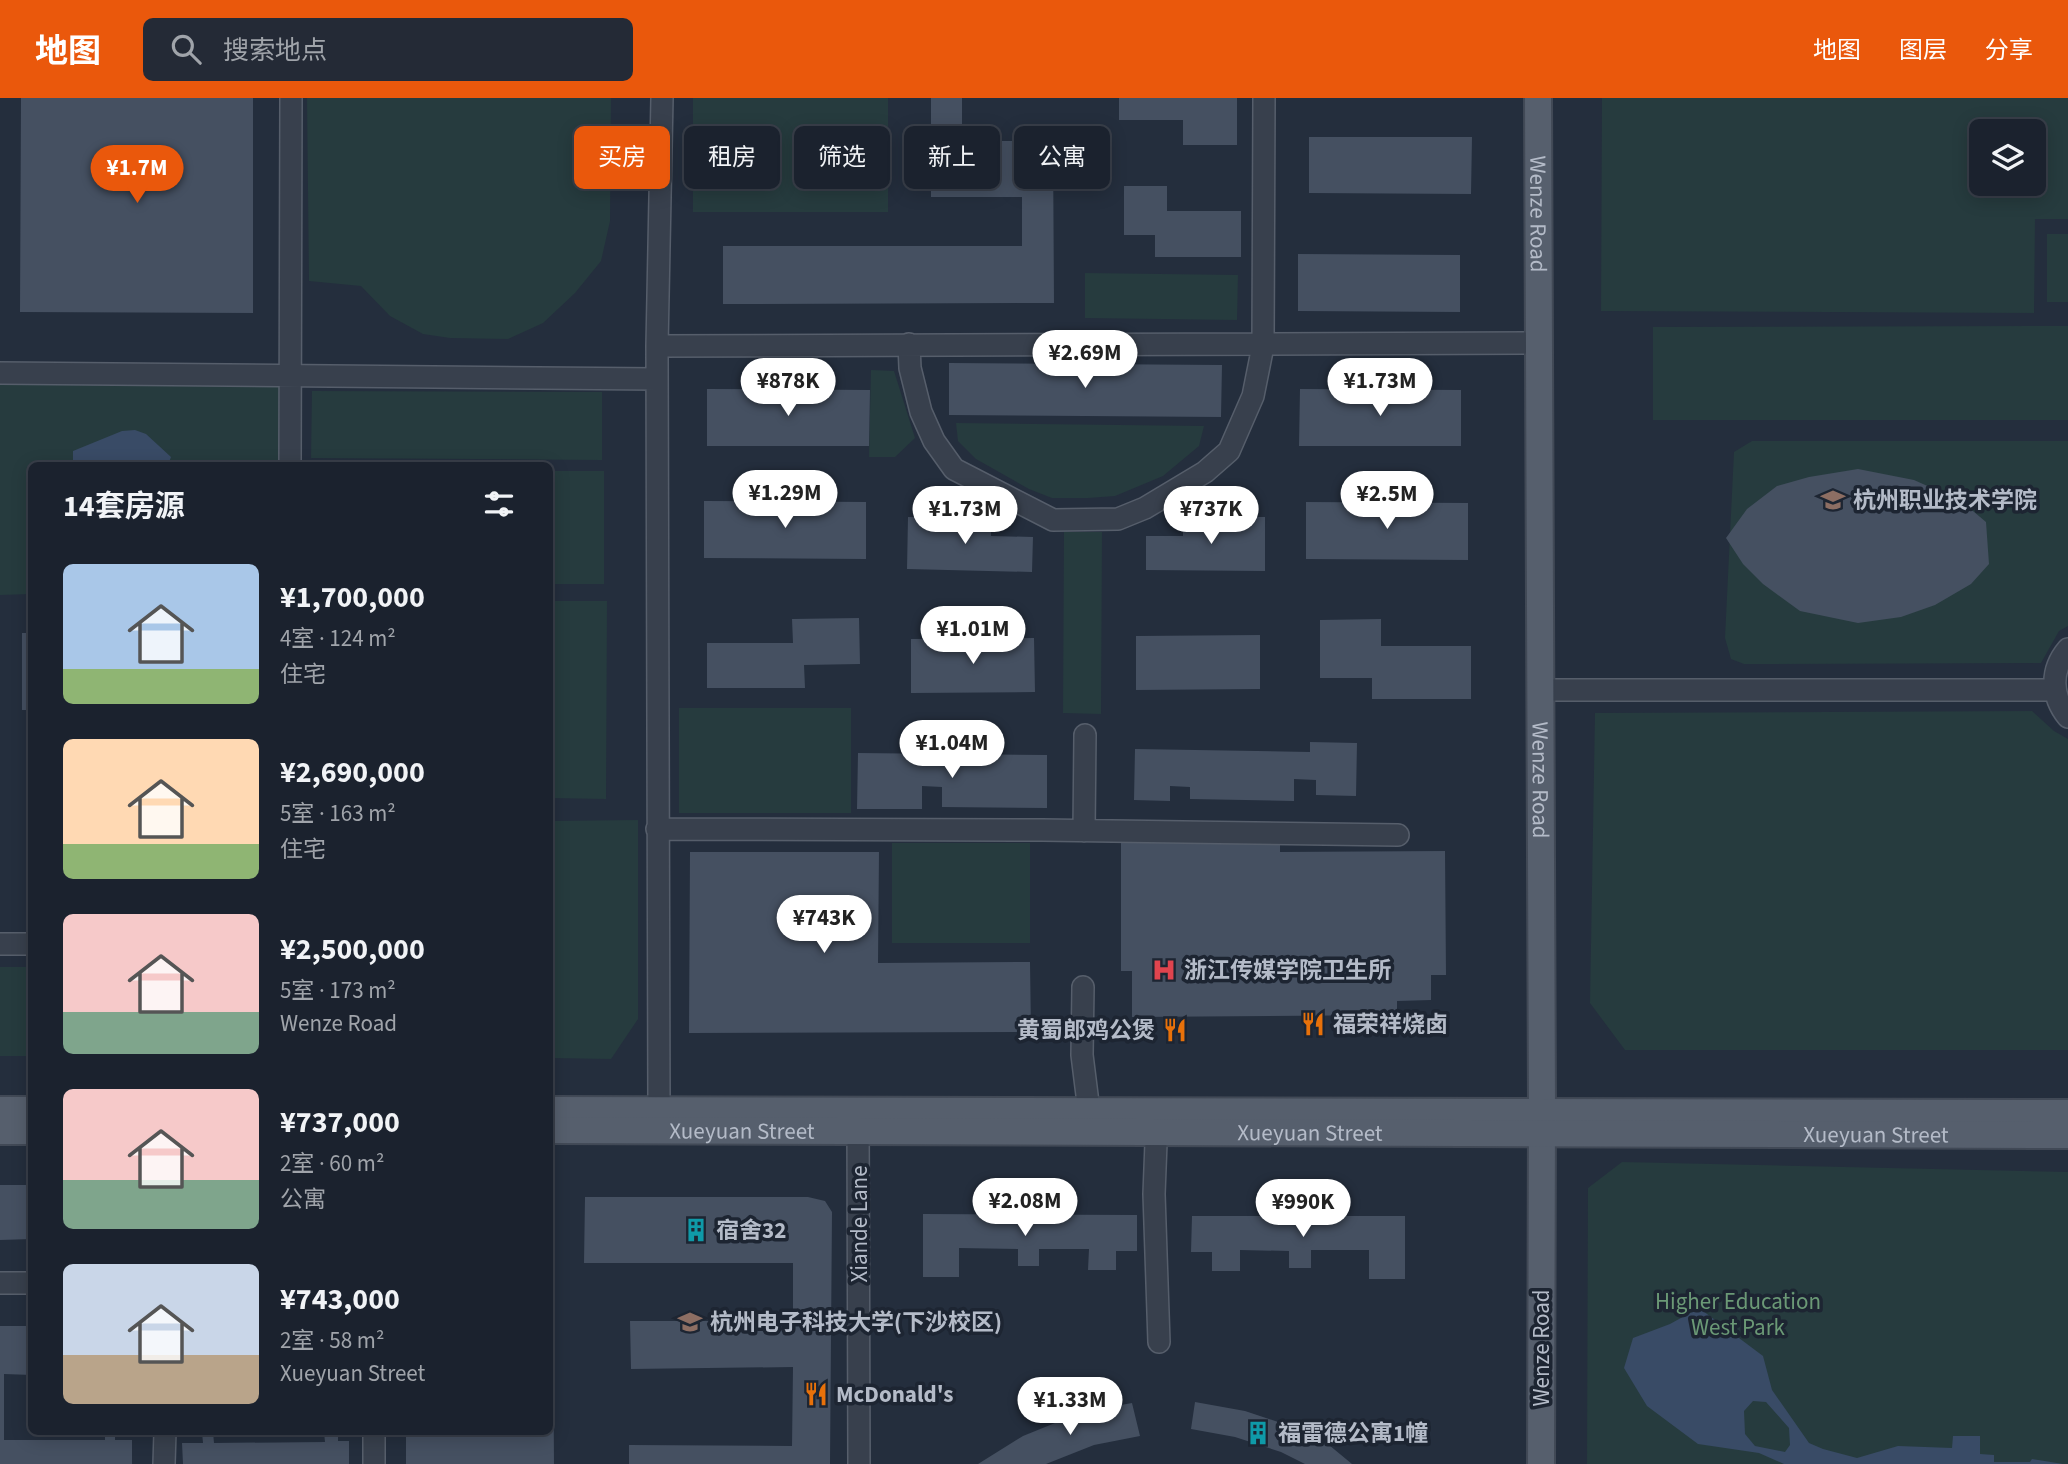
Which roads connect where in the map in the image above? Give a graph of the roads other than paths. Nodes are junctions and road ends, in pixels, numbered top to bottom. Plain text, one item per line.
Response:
1 (291, 98) edge
2 (662, 98) edge
3 (1264, 98) edge
4 (1538, 98) edge
5 (1539, 343) junction
6 (909, 344) junction
7 (657, 346) junction
8 (1263, 346) junction
9 (0, 373) edge
10 (290, 375) junction
11 (657, 379) junction
12 (290, 462) edge
13 (2068, 649) edge
14 (1541, 690) junction
15 (2054, 690) junction
16 (2068, 717) edge
17 (1085, 735) dead end
18 (657, 829) junction
19 (1084, 831) junction
20 (1398, 835) dead end
21 (0, 944) edge
22 (28, 944) edge
23 (1083, 987) dead end
24 (0, 1110) edge
25 (28, 1110) edge
26 (553, 1110) edge
27 (659, 1111) junction
28 (1089, 1111) junction
29 (2068, 1113) edge
30 (858, 1120) junction
31 (1157, 1121) junction
32 (1542, 1123) junction
33 (553, 1130) edge
34 (0, 1131) edge
35 (28, 1131) edge
36 (2068, 1135) edge
37 (0, 1283) edge
38 (28, 1283) edge
39 (1159, 1342) dead end
40 (165, 1435) edge
41 (374, 1435) edge
42 (164, 1464) edge
43 (374, 1464) edge
44 (859, 1464) edge
45 (1541, 1464) edge

1 - 10 street
2 - 7 street
3 - 8 street
4 - 5 main road, Wenze Road
5 - 8 street
5 - 14 main road, Wenze Road
6 - 7 street
6 - 8 street
6 - 8 street
7 - 11 street
9 - 10 street
10 - 11 street
10 - 12 street
11 - 18 street
13 - 15 street
14 - 15 street
14 - 32 main road, Wenze Road
15 - 16 street
17 - 19 street
18 - 19 street
18 - 27 street
19 - 20 street
21 - 22 street
23 - 28 street
24 - 25 main road
26 - 27 main road, Xueyuan Street
27 - 30 main road, Xueyuan Street
28 - 30 main road, Xueyuan Street
28 - 31 main road, Xueyuan Street
29 - 32 main road, Xueyuan Street
30 - 31 main road, Xueyuan Street
30 - 33 main road, Xueyuan Street
30 - 44 street, Xiande Lane
31 - 32 main road, Xueyuan Street
31 - 39 street
32 - 36 main road, Xueyuan Street
32 - 45 main road, Wenze Road
34 - 35 main road
37 - 38 street
40 - 42 street
41 - 43 street

